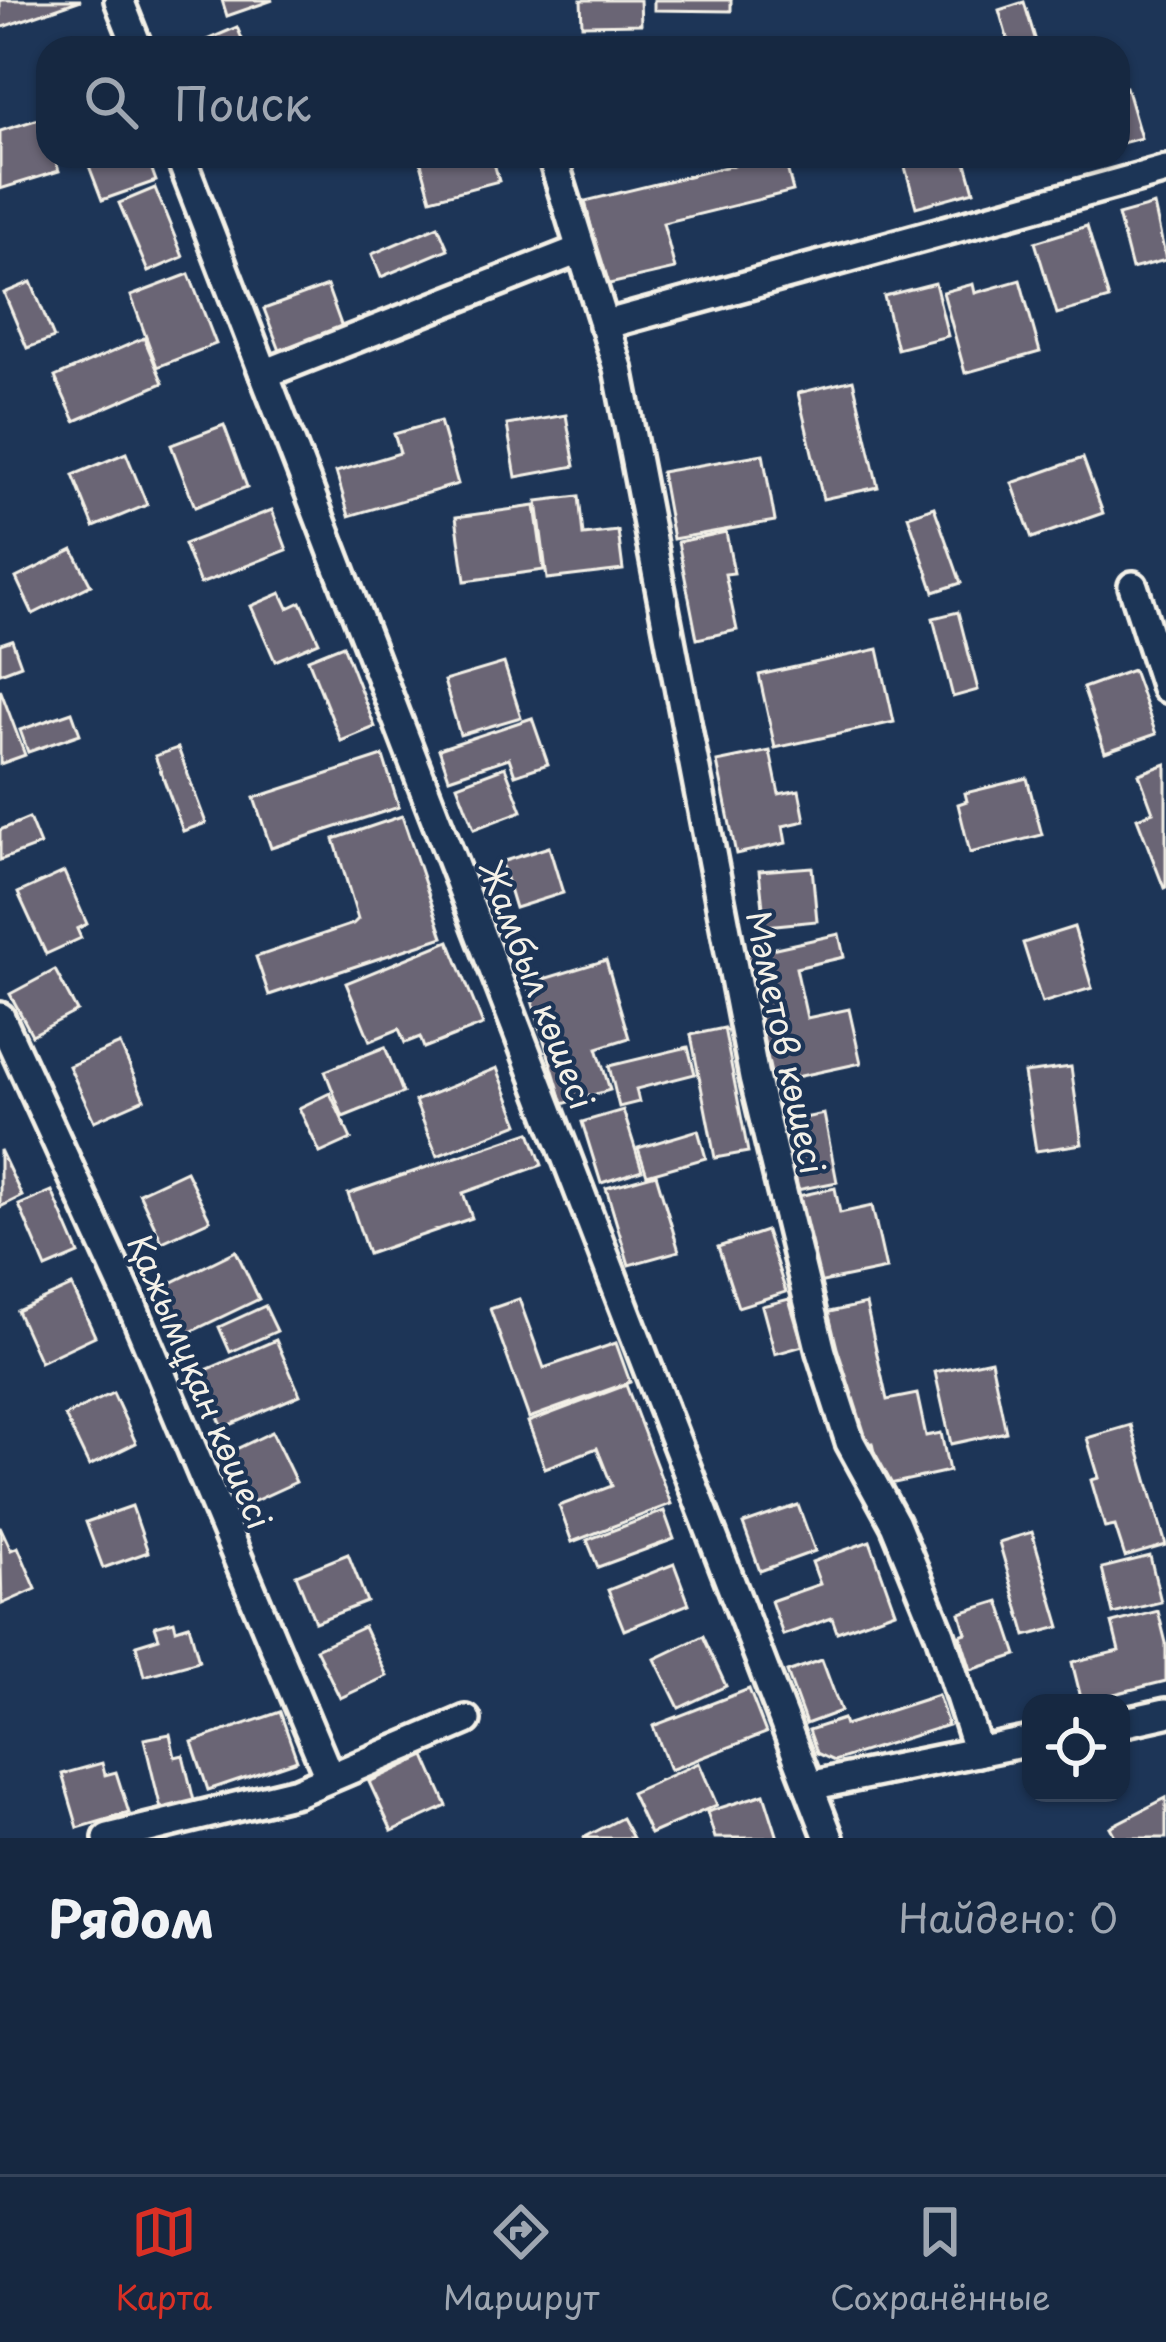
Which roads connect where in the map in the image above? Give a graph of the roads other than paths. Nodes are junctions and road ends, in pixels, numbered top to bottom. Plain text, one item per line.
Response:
1 (119, 0) edge
2 (133, 36) edge
3 (184, 168) edge
4 (555, 168) edge
5 (1166, 170) edge
6 (579, 250) junction
7 (604, 325) junction
8 (264, 374) junction
9 (1133, 586) dead end
10 (1166, 688) edge
11 (0, 1017) edge
12 (1166, 1713) edge
13 (466, 1720) dead end
14 (1130, 1721) edge
15 (1022, 1743) edge
16 (978, 1752) junction
17 (329, 1776) junction
18 (809, 1786) junction
19 (108, 1838) edge
20 (829, 1838) edge

1 - 2 street
3 - 8 street, Жамбыл көшесі
4 - 6 street, Мәметов көшесі
5 - 7 street
6 - 7 street, Мәметов көшесі
6 - 8 street
7 - 16 street, Мәметов көшесі
8 - 18 street, Жамбыл көшесі
9 - 10 street
11 - 17 street, Қажымұқан көшесі
12 - 14 street
13 - 17 street
15 - 16 street
16 - 18 street
17 - 19 street
18 - 20 street, Жамбыл көшесі

